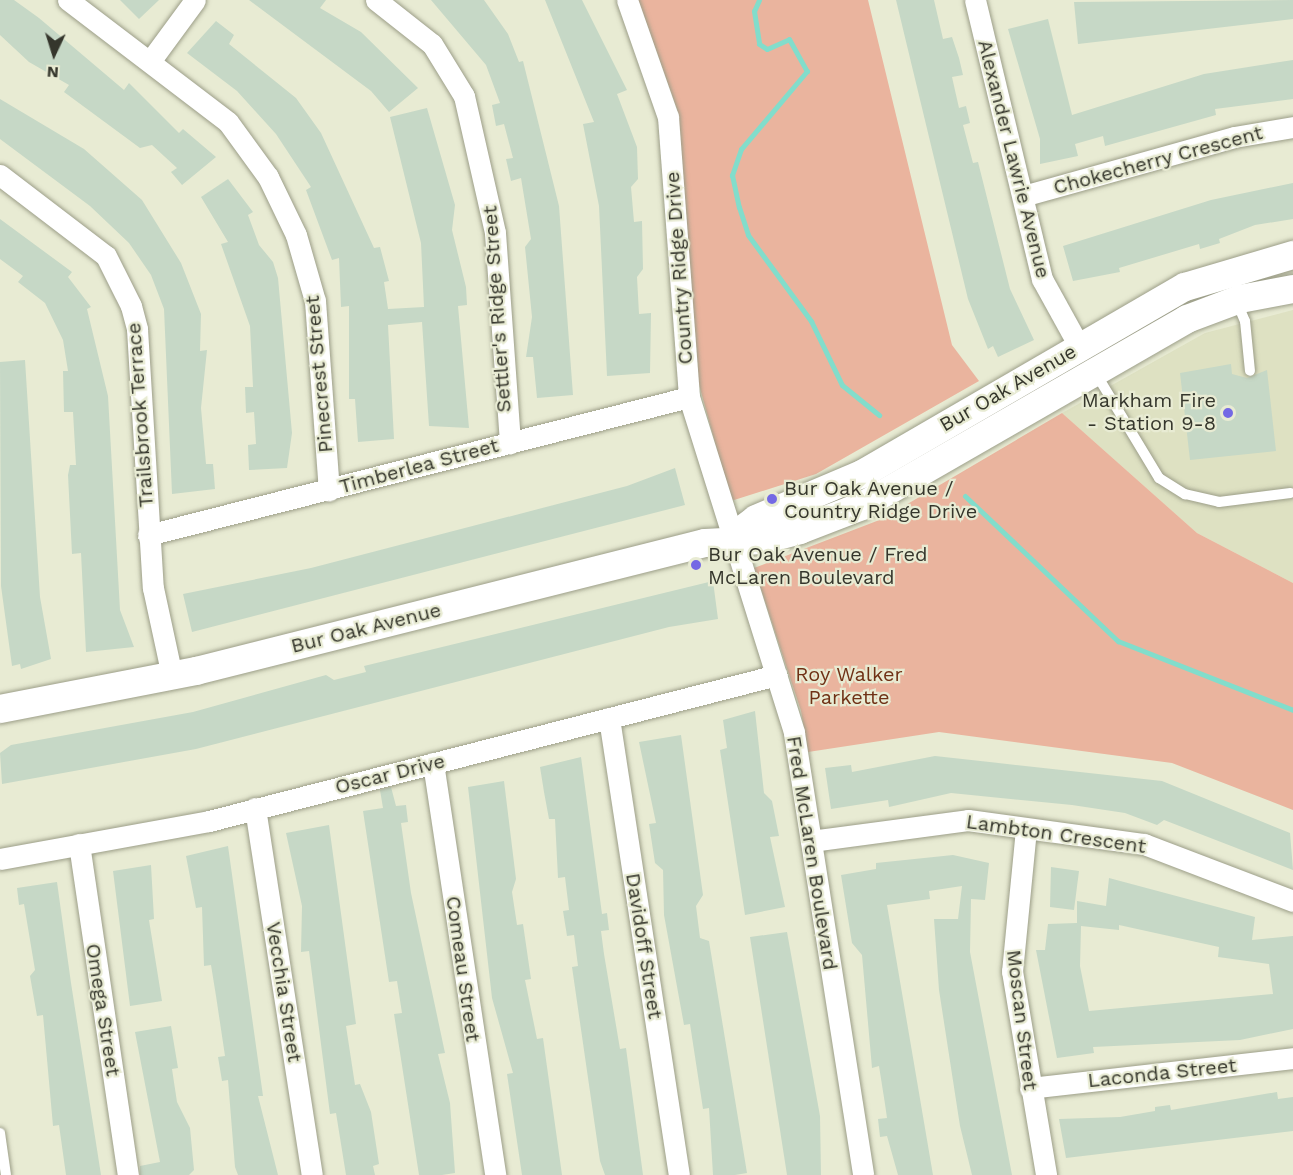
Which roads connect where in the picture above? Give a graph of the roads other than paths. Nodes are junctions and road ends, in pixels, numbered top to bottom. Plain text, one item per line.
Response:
1 (68, 0) edge
2 (195, 0) edge
3 (376, 0) edge
4 (627, 0) edge
5 (983, 3) edge
6 (151, 60) junction
7 (1293, 127) edge
8 (0, 175) edge
9 (1023, 196) junction
10 (1293, 255) edge
11 (1224, 272) junction
12 (1293, 289) edge
13 (1236, 300) junction
14 (1079, 346) junction
15 (1250, 370) dead end
16 (1094, 371) junction
17 (689, 397) junction
18 (510, 443) junction
19 (329, 490) junction
20 (1290, 493) dead end
21 (148, 535) junction
22 (731, 538) junction
23 (777, 675) junction
24 (172, 676) junction
25 (0, 707) edge
26 (609, 718) junction
27 (433, 763) junction
28 (255, 808) junction
29 (1026, 829) junction
30 (811, 841) junction
31 (78, 844) junction
32 (0, 859) edge
33 (1293, 901) edge
34 (1293, 1058) edge
35 (1030, 1088) junction
36 (0, 1133) edge
37 (6, 1175) edge
38 (128, 1175) edge
39 (312, 1175) edge
40 (495, 1175) edge
41 (679, 1175) edge
42 (863, 1175) edge
43 (1046, 1175) edge

1 - 6 street, Pinecrest Street
2 - 6 street
3 - 18 street, Settler's Ridge Street
4 - 17 street, Country Ridge Drive
5 - 9 street, Alexander Lawrie Avenue
6 - 19 street, Pinecrest Street
7 - 9 street, Chokecherry Crescent
8 - 21 street, Trailsbrook Terrace
9 - 14 street, Alexander Lawrie Avenue
10 - 11 street, Bur Oak Avenue
11 - 13 lane
11 - 14 street, Bur Oak Avenue
12 - 13 street, Bur Oak Avenue
13 - 15 lane
13 - 16 street, Bur Oak Avenue
14 - 16 lane
14 - 22 street, Bur Oak Avenue
16 - 20 lane
16 - 22 street, Bur Oak Avenue
17 - 18 street, Timberlea Street
17 - 22 street, Country Ridge Drive
18 - 19 street, Timberlea Street
19 - 21 street, Timberlea Street
21 - 24 street, Trailsbrook Terrace
22 - 23 street, Fred McLaren Boulevard
22 - 24 street, Bur Oak Avenue
23 - 26 street, Oscar Drive
23 - 30 street, Fred McLaren Boulevard
24 - 25 street, Bur Oak Avenue
26 - 27 street, Oscar Drive
26 - 41 street, Davidoff Street
27 - 28 street, Oscar Drive
27 - 40 street, Comeau Street
28 - 31 street, Oscar Drive
28 - 39 street, Vecchia Street
29 - 30 street, Lambton Crescent
29 - 33 street, Lambton Crescent
29 - 35 street, Moscan Street
30 - 42 street, Fred McLaren Boulevard
31 - 32 street, Oscar Drive
31 - 38 street, Omega Street
34 - 35 street, Laconda Street
35 - 43 street, Moscan Street
36 - 37 lane

